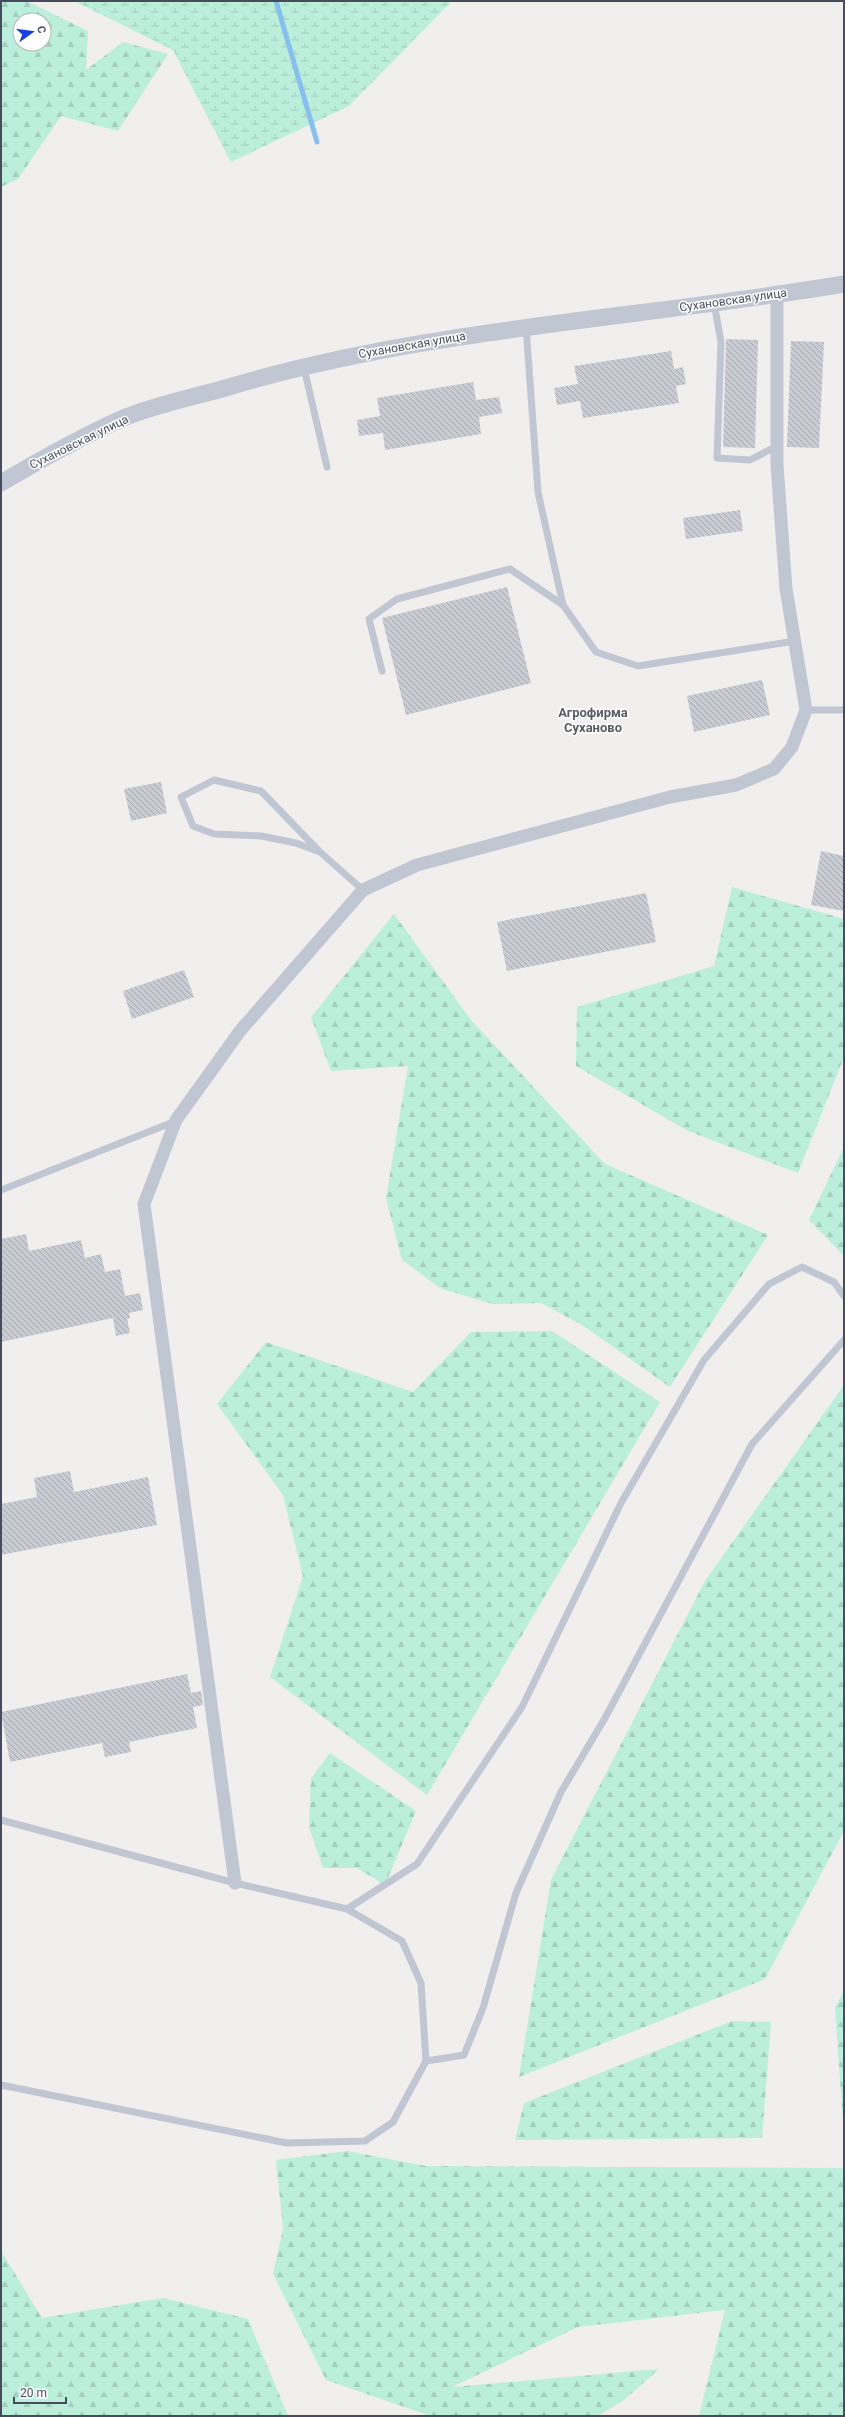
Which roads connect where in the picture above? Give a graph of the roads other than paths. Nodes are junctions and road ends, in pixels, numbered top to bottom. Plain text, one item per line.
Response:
1 (844, 284) edge
2 (777, 295) junction
3 (714, 303) junction
4 (526, 327) junction
5 (304, 366) junction
6 (777, 446) junction
7 (327, 467) dead end
8 (1, 483) edge
9 (563, 605) junction
10 (794, 641) junction
11 (382, 671) dead end
12 (806, 710) junction
13 (844, 710) edge
14 (320, 852) junction
15 (363, 890) junction
16 (176, 1120) junction
17 (1, 1190) edge
18 (844, 1296) edge
19 (844, 1340) edge
20 (1, 1820) edge
21 (235, 1883) junction
22 (347, 1909) junction
23 (426, 2062) junction
24 (1, 2085) edge

1 - 2 street, Сухановская улица
2 - 3 street, Сухановская улица
2 - 6 street
3 - 4 street, Сухановская улица
3 - 6 lane
4 - 5 street, Сухановская улица
4 - 9 lane
5 - 7 lane
5 - 8 street, Сухановская улица
6 - 10 street
9 - 10 lane
9 - 11 lane
10 - 12 street
12 - 13 lane
12 - 15 street
14 - 14 lane
14 - 15 lane
15 - 16 street
16 - 17 lane
16 - 21 street
18 - 22 lane
19 - 23 lane
20 - 21 lane
21 - 22 lane
22 - 23 lane
23 - 24 lane

